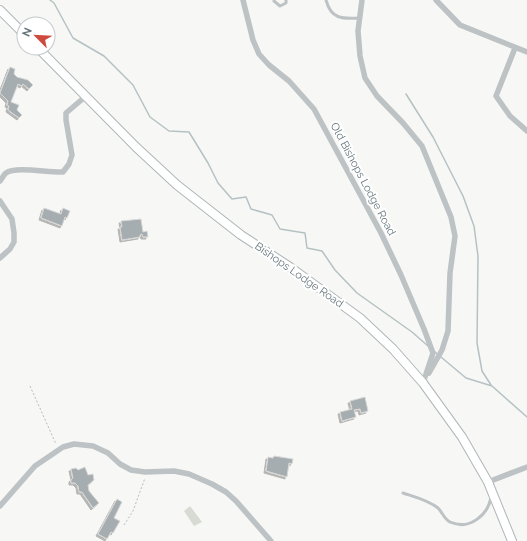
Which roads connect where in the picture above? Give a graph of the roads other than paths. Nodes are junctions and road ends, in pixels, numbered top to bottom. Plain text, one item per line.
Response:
1 (243, 0) edge
2 (274, 0) edge
3 (286, 0) edge
4 (326, 0) edge
5 (362, 0) edge
6 (436, 0) edge
7 (0, 10) edge
8 (359, 18) junction
9 (16, 26) edge
10 (515, 48) junction
11 (527, 52) edge
12 (46, 56) edge
13 (86, 96) junction
14 (527, 131) edge
15 (0, 181) edge
16 (0, 201) edge
17 (0, 258) edge
18 (423, 383) junction
19 (527, 467) edge
20 (488, 482) junction
21 (404, 493) dead end
22 (0, 506) edge
23 (271, 541) edge
24 (512, 541) edge

1 - 18 street, Old Bishops Lodge Road
2 - 3 lane
4 - 8 lane
5 - 8 street
6 - 10 street
7 - 9 street
8 - 18 street
10 - 11 street
10 - 14 street
12 - 13 street, Bishops Lodge Road
13 - 15 street
13 - 18 street, Bishops Lodge Road
16 - 17 street
18 - 20 street, Bishops Lodge Road
19 - 20 street
20 - 21 lane
20 - 24 street, Bishops Lodge Road
22 - 23 street

